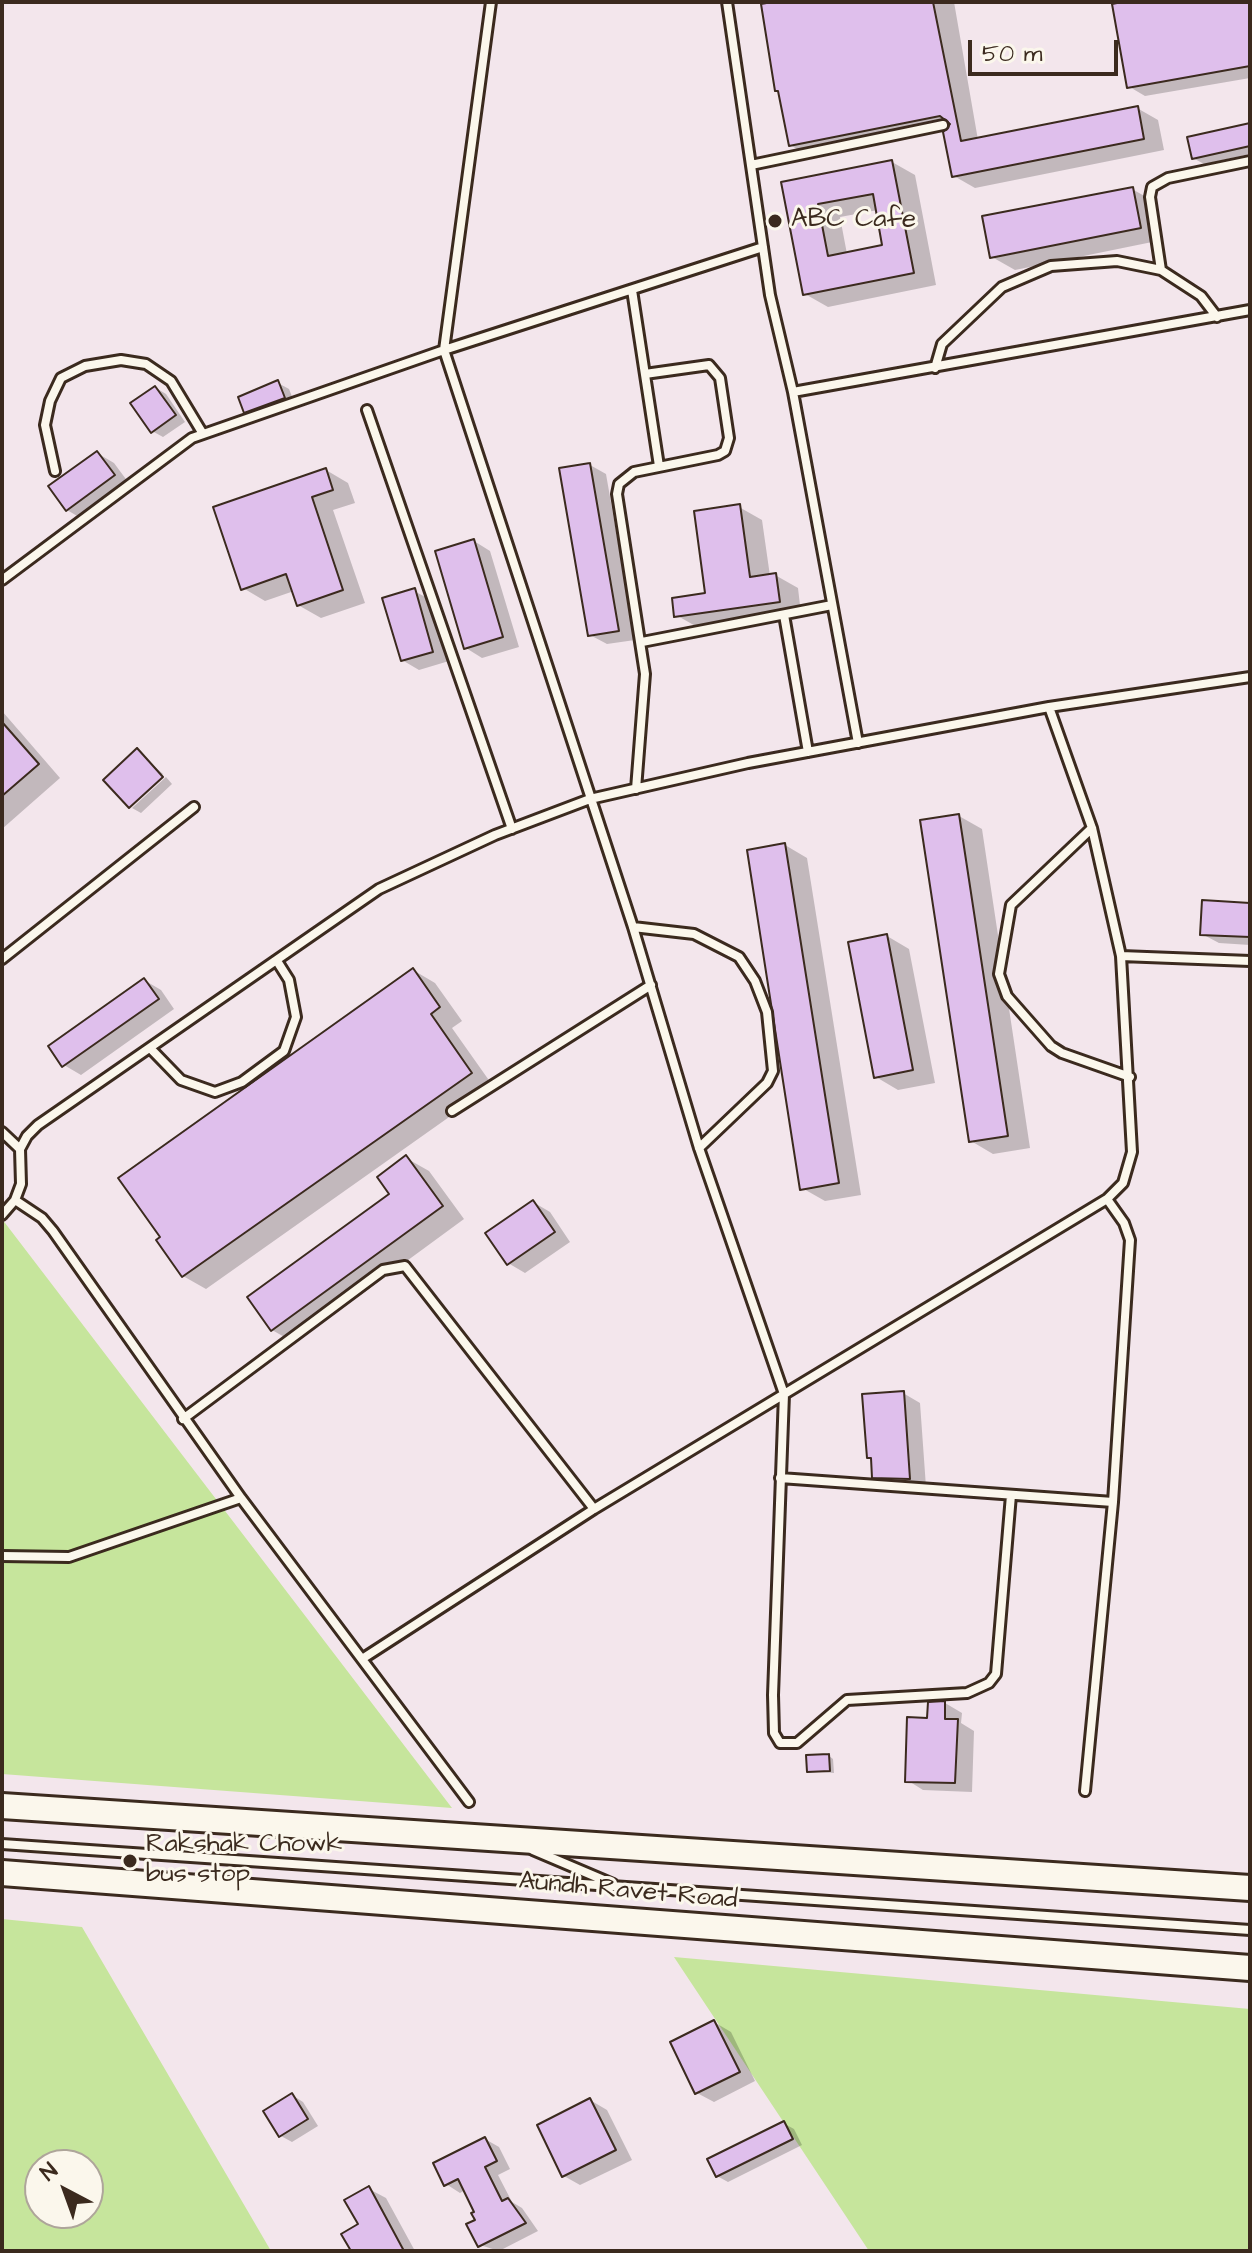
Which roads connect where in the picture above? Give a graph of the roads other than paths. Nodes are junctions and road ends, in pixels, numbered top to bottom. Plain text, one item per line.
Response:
1 (491, 2) edge
2 (727, 2) edge
3 (943, 125) dead end
4 (1250, 161) edge
5 (751, 165) junction
6 (763, 247) junction
7 (1161, 270) junction
8 (632, 290) junction
9 (1250, 310) edge
10 (1217, 317) junction
11 (444, 350) junction
12 (935, 368) junction
13 (645, 374) junction
14 (793, 392) junction
15 (367, 410) dead end
16 (203, 434) junction
17 (659, 466) junction
18 (55, 471) dead end
19 (2, 580) edge
20 (832, 605) junction
21 (784, 615) junction
22 (642, 642) junction
23 (1250, 677) edge
24 (1049, 707) junction
25 (858, 743) junction
26 (808, 752) junction
27 (636, 789) junction
28 (590, 799) junction
29 (194, 807) dead end
30 (1092, 828) junction
31 (512, 829) junction
32 (633, 927) junction
33 (1121, 956) junction
34 (2, 959) edge
35 (277, 961) junction
36 (1250, 961) edge
37 (651, 985) junction
38 (150, 1048) junction
39 (1130, 1077) junction
40 (452, 1111) dead end
41 (2, 1132) edge
42 (699, 1148) junction
43 (20, 1149) junction
44 (1107, 1199) junction
45 (15, 1200) junction
46 (2, 1215) edge
47 (784, 1394) junction
48 (183, 1419) junction
49 (780, 1478) junction
50 (1011, 1495) junction
51 (241, 1498) junction
52 (1113, 1502) junction
53 (594, 1509) junction
54 (2, 1556) edge
55 (362, 1659) junction
56 (1085, 1791) dead end
57 (469, 1802) dead end
58 (2, 1806) edge
59 (504, 1838) junction
60 (2, 1844) edge
61 (2, 1873) edge
62 (621, 1887) junction
63 (1250, 1888) edge
64 (1250, 1930) edge
65 (1250, 1968) edge

1 - 11 lane
2 - 5 lane
3 - 5 lane
4 - 7 lane
5 - 6 lane
6 - 8 lane
6 - 14 lane
7 - 10 lane
7 - 12 lane
8 - 11 lane
8 - 13 lane
9 - 10 lane
10 - 12 lane
11 - 16 lane
11 - 28 lane
12 - 14 lane
13 - 17 lane
13 - 17 lane
14 - 20 lane
15 - 31 lane
16 - 18 lane
16 - 19 lane
17 - 22 lane
20 - 21 lane
20 - 25 lane
21 - 22 lane
21 - 26 lane
22 - 27 lane
23 - 24 lane
24 - 25 lane
24 - 30 lane
25 - 26 lane
26 - 27 lane
27 - 28 lane
28 - 31 lane
28 - 32 lane
29 - 34 lane
30 - 33 lane
30 - 39 lane
31 - 35 lane
32 - 37 lane
32 - 42 lane
33 - 36 lane
33 - 39 lane
35 - 38 lane
35 - 38 lane
37 - 40 lane
37 - 42 lane
38 - 43 lane
39 - 44 lane
41 - 43 lane
42 - 47 lane
43 - 45 lane
44 - 47 lane
44 - 52 lane
45 - 46 lane
45 - 48 lane
47 - 49 lane
47 - 53 lane
48 - 51 lane
48 - 53 lane
49 - 50 lane
49 - 50 lane
50 - 52 lane
51 - 54 lane
51 - 55 lane
52 - 56 lane
53 - 55 lane
55 - 57 lane
58 - 59 main road, Aundh Ravet Road
59 - 62 lane
59 - 63 main road, Aundh Ravet Road
60 - 62 lane
61 - 65 main road, Aundh Ravet Road
62 - 64 lane

